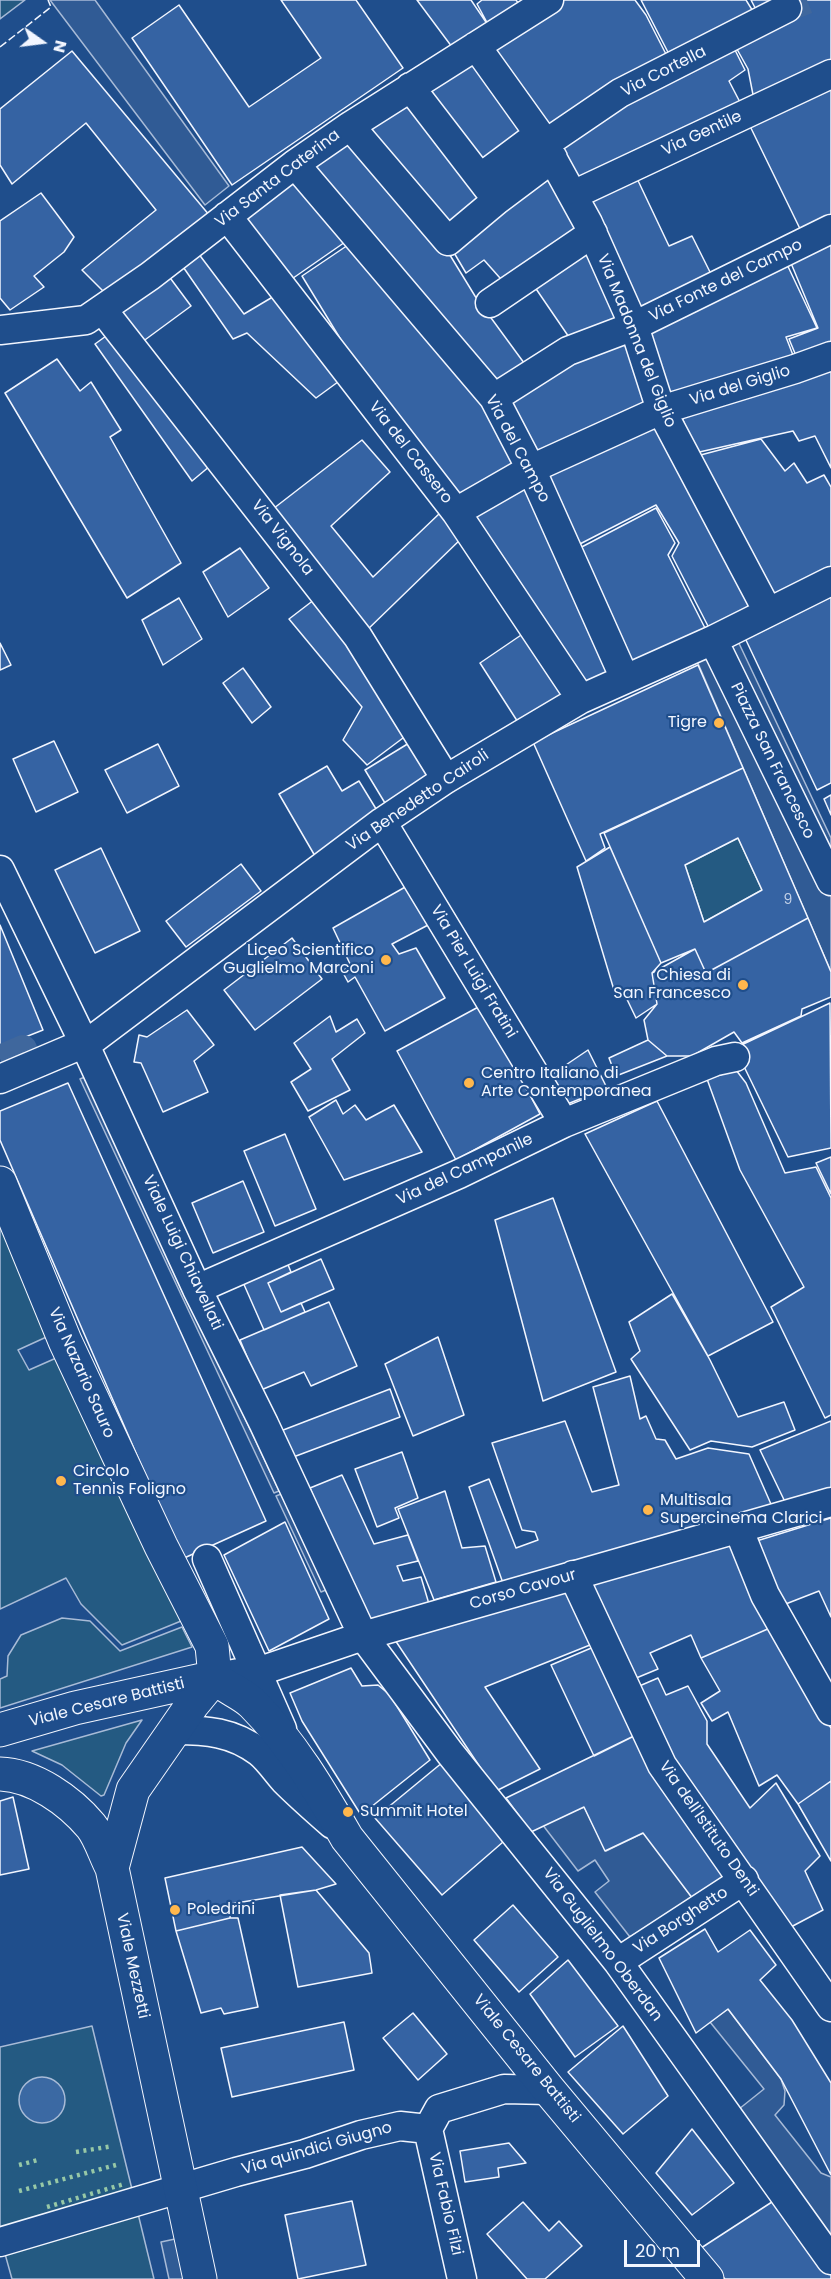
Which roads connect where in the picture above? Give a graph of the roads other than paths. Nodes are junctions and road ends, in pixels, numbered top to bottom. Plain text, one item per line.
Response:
1 (549, 0) edge
2 (788, 8) tunnel mouth
3 (476, 46) junction
4 (831, 74) edge
5 (410, 87) junction
6 (350, 126) junction
7 (546, 146) junction
8 (295, 164) junction
9 (480, 178) junction
10 (573, 195) junction
11 (497, 200) junction
12 (227, 216) junction
13 (831, 229) edge
14 (593, 233) junction
15 (490, 303) dead end
16 (102, 309) junction
17 (634, 326) junction
18 (0, 330) edge
19 (831, 356) edge
20 (494, 398) junction
21 (661, 410) junction
22 (531, 469) junction
23 (456, 513) junction
24 (831, 582) edge
25 (768, 612) junction
26 (713, 640) junction
27 (625, 679) junction
28 (581, 699) junction
29 (446, 779) junction
30 (382, 822) junction
31 (0, 872) edge
32 (830, 876) edge
33 (84, 1043) junction
34 (735, 1058) dead end
35 (0, 1079) edge
36 (564, 1123) junction
37 (0, 1183) edge
38 (197, 1289) junction
39 (831, 1502) edge
40 (738, 1528) junction
41 (207, 1559) dead end
42 (573, 1575) junction
43 (363, 1636) junction
44 (256, 1670) junction
45 (215, 1677) junction
46 (831, 1711) edge
47 (0, 1730) edge
48 (174, 1730) junction
49 (291, 1751) junction
50 (0, 1774) edge
51 (347, 1838) junction
52 (112, 1868) junction
53 (744, 1880) junction
54 (618, 1962) junction
55 (831, 2007) edge
56 (549, 2090) junction
57 (428, 2129) junction
58 (179, 2188) junction
59 (0, 2242) edge
60 (831, 2260) edge
61 (200, 2279) edge
62 (462, 2279) edge
63 (707, 2279) edge

1 - 3 street, Via Santa Caterina
2 - 7 street, Via Cortella
3 - 5 street, Via Santa Caterina
3 - 7 street, Via Madonna del Giglio
4 - 10 street, Via Gentile
5 - 6 street, Via Santa Caterina
5 - 9 street
6 - 8 street, Via Santa Caterina
6 - 11 street
7 - 9 street
7 - 10 street, Via Madonna del Giglio
7 - 11 street
8 - 12 street, Via Santa Caterina
8 - 20 street, Via del Campo
9 - 11 street
10 - 14 street, Via Madonna del Giglio
12 - 16 street, Via Santa Caterina
12 - 23 street, Via del Cassero
13 - 17 street, Via Fonte del Campo
14 - 15 street
14 - 17 street, Via Madonna del Giglio
16 - 18 street, Via Santa Caterina
16 - 29 street, Via Vignola
17 - 20 street, Via Fonte del Campo
17 - 21 street, Via Madonna del Giglio
19 - 21 street, Via del Giglio
20 - 22 street, Via del Campo
21 - 22 street, Via del Giglio
21 - 25 street, Via Madonna del Giglio
22 - 23 street, Via del Giglio
22 - 27 street, Via del Campo
23 - 28 street, Via del Cassero
24 - 25 street, Via Benedetto Cairoli
25 - 26 street, Via Benedetto Cairoli
26 - 27 street, Via Benedetto Cairoli
26 - 32 street, Piazza San Francesco
27 - 28 street, Via Benedetto Cairoli
28 - 29 street, Via Benedetto Cairoli
29 - 30 street, Via Benedetto Cairoli
30 - 33 street, Via Benedetto Cairoli
30 - 36 street, Via Pier Luigi Fratini
31 - 33 street, Viale Luigi Chiavellati
33 - 35 street, Via Benedetto Cairoli
33 - 38 street, Viale Luigi Chiavellati
34 - 36 street, Via del Campanile
36 - 38 street, Via del Campanile
37 - 45 main road, Via Nazario Sauro
38 - 43 street, Viale Luigi Chiavellati
39 - 40 street, Corso Cavour
40 - 42 street, Corso Cavour
40 - 46 street
41 - 44 street
42 - 43 street, Corso Cavour
42 - 53 street, Via dell'Istituto Denti
43 - 44 street, Corso Cavour
43 - 54 street, Via Guglielmo Oberdan
44 - 45 street, Corso Cavour
44 - 49 street
45 - 47 main road, Viale Cesare Battisti
45 - 48 main road, Viale Mezzetti
45 - 49 main road, Viale Cesare Battisti
48 - 51 street, Viale Cesare Battisti
48 - 52 main road, Viale Mezzetti
49 - 51 main road, Viale Cesare Battisti
50 - 52 main road
51 - 56 main road, Viale Cesare Battisti
52 - 58 main road, Viale Mezzetti
53 - 54 street, Via Borghetto
53 - 55 street, Via dell'Istituto Denti
54 - 60 street, Via Guglielmo Oberdan
56 - 57 street
56 - 63 main road, Viale Cesare Battisti
57 - 58 street, Via quindici Giugno
57 - 62 street, Via Fabio Filzi
58 - 59 street, Via quindici Giugno
58 - 61 main road, Viale Mezzetti

